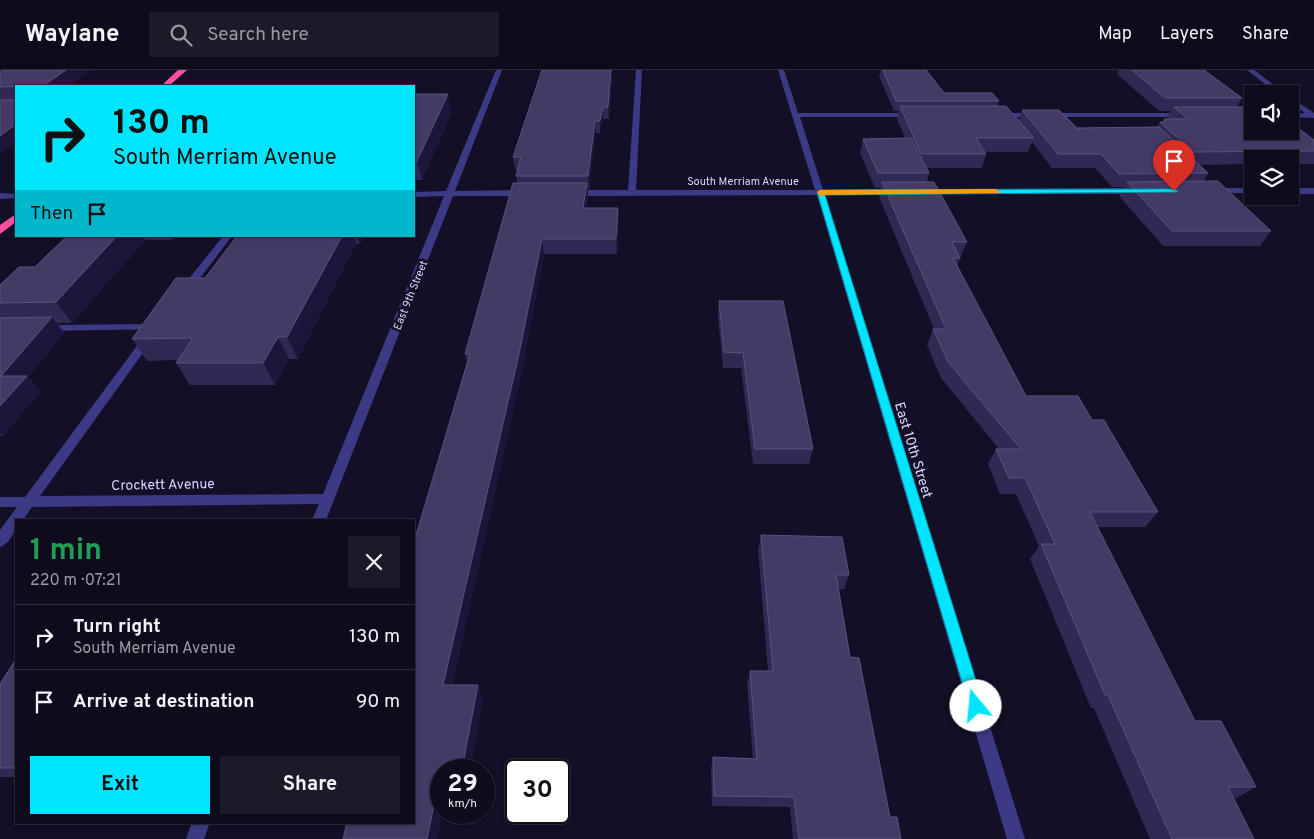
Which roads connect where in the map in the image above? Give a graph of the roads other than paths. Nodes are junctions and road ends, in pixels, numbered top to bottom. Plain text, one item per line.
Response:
1 (184, 70) edge
2 (499, 70) edge
3 (639, 70) edge
4 (781, 70) edge
5 (1250, 70) edge
6 (166, 85) edge
7 (1271, 85) edge
8 (1299, 105) edge
9 (795, 115) junction
10 (927, 115) edge
11 (986, 115) edge
12 (1193, 115) edge
13 (1299, 115) edge
14 (1314, 115) edge
15 (1144, 191) edge
16 (1203, 191) edge
17 (1244, 191) edge
18 (1299, 191) edge
19 (1314, 191) edge
20 (820, 192) junction
21 (909, 192) edge
22 (919, 192) edge
23 (539, 193) edge
24 (558, 193) edge
25 (415, 194) edge
26 (451, 194) junction
27 (632, 194) junction
28 (0, 196) edge
29 (15, 196) edge
30 (15, 218) edge
31 (0, 231) edge
32 (227, 237) edge
33 (174, 304) edge
34 (29, 328) edge
35 (327, 499) junction
36 (0, 502) edge
37 (29, 502) junction
38 (16, 519) edge
39 (319, 519) edge
40 (15, 521) edge
41 (0, 541) edge
42 (201, 824) edge
43 (195, 839) edge
44 (1016, 839) edge

1 - 6 highway
2 - 26 street, East 9th Street
3 - 27 street
4 - 9 street, East 10th Street
5 - 7 street
8 - 14 street
9 - 10 street
9 - 20 street, East 10th Street
11 - 12 street
13 - 14 street
15 - 22 street
16 - 17 street
18 - 19 street
20 - 21 street, South Merriam Avenue
20 - 27 street, South Merriam Avenue
20 - 44 street, East 10th Street
23 - 26 street
24 - 27 street, South Merriam Avenue
25 - 26 street
26 - 35 street, East 9th Street
28 - 29 street
30 - 31 highway
32 - 33 street
34 - 37 street
35 - 37 street, Crockett Avenue
35 - 39 street, East 9th Street
36 - 37 street, Crockett Avenue
37 - 38 street
40 - 41 street
42 - 43 street

